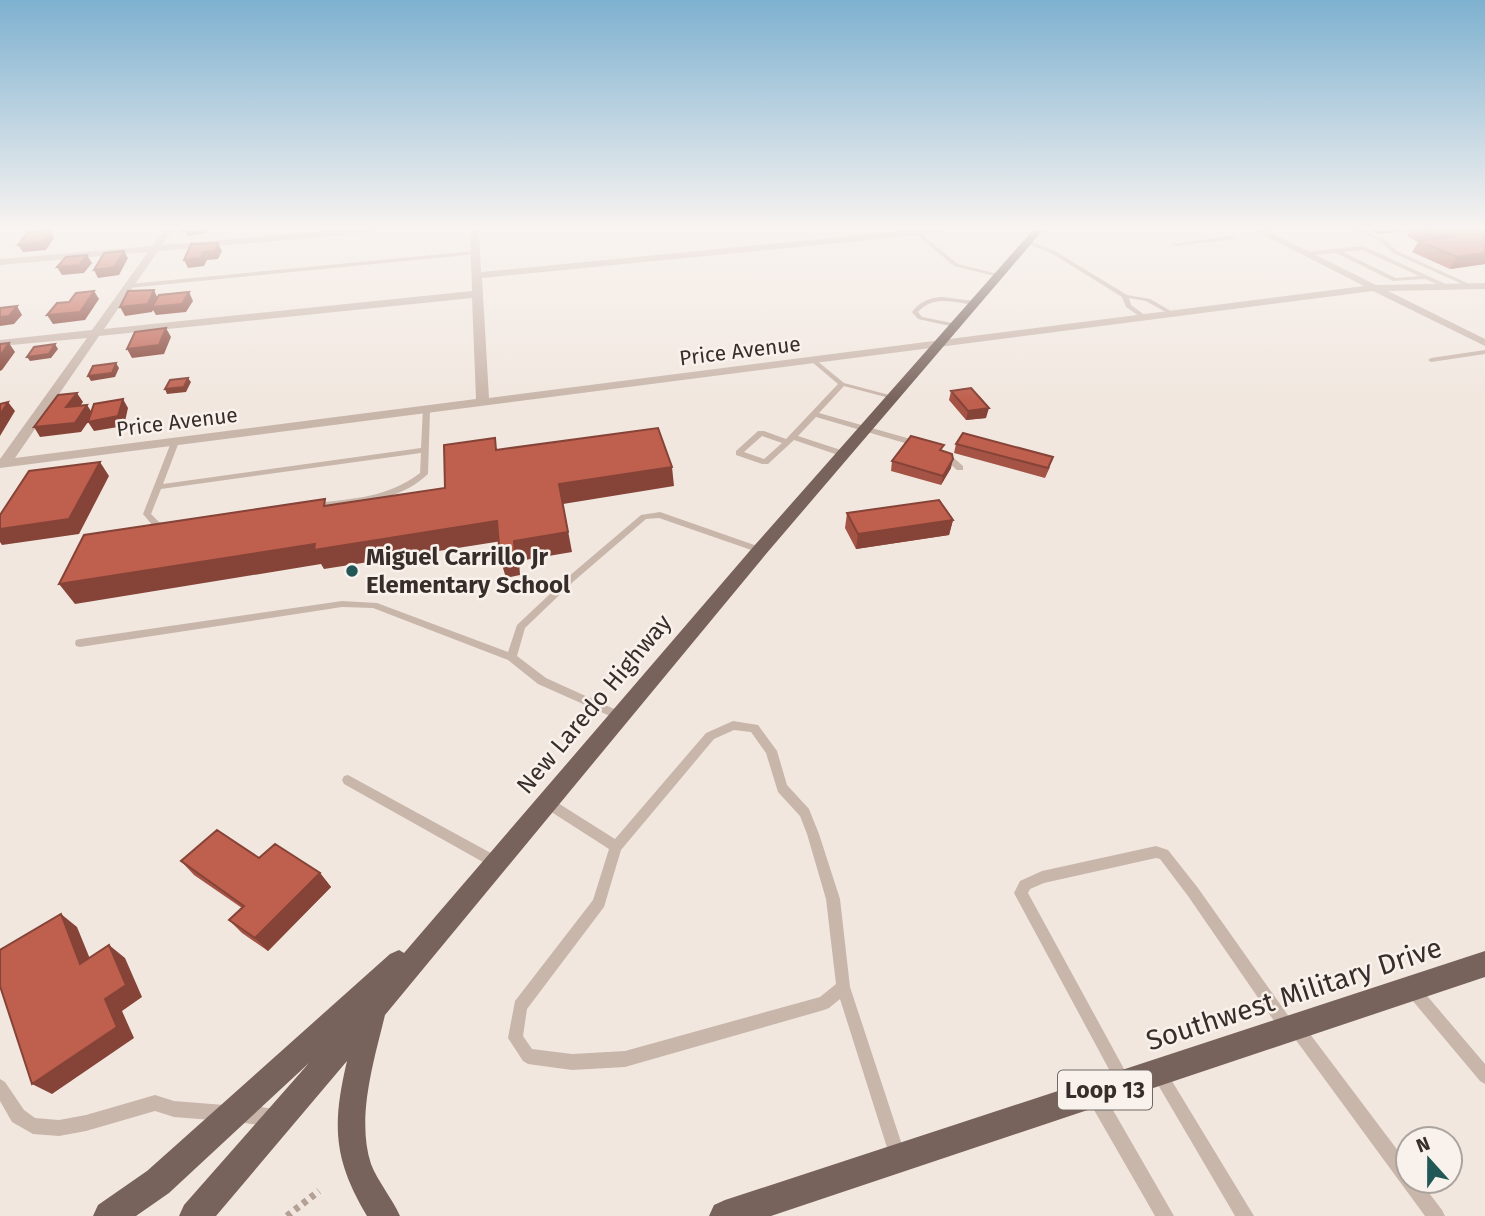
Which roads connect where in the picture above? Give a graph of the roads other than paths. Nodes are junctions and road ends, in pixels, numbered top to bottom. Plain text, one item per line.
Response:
1 (130, 286) edge
2 (478, 287) edge
3 (989, 287) edge
4 (1110, 287) edge
5 (1448, 287) edge
6 (1469, 287) edge
7 (1376, 288) junction
8 (1451, 288) junction
9 (478, 294) junction
10 (1125, 296) junction
11 (974, 303) junction
12 (1173, 314) junction
13 (1144, 317) junction
14 (955, 325) junction
15 (96, 333) junction
16 (0, 343) edge
17 (1485, 343) edge
18 (939, 344) junction
19 (1485, 352) edge
20 (1431, 360) dead end
21 (814, 361) junction
22 (842, 384) junction
23 (893, 397) junction
24 (483, 403) junction
25 (426, 410) junction
26 (815, 414) junction
27 (865, 429) junction
28 (790, 440) junction
29 (175, 442) junction
30 (928, 447) edge
31 (424, 450) junction
32 (940, 451) edge
33 (844, 454) junction
34 (2, 463) edge
35 (960, 467) dead end
36 (157, 487) junction
37 (303, 508) edge
38 (184, 524) edge
39 (760, 550) junction
40 (80, 643) dead end
41 (512, 657) junction
42 (620, 716) junction
43 (348, 780) dead end
44 (546, 802) junction
45 (616, 847) junction
46 (495, 862) junction
47 (451, 915) junction
48 (1485, 964) edge
49 (843, 987) junction
50 (1412, 989) junction
51 (373, 1008) junction
52 (1292, 1028) junction
53 (1159, 1072) junction
54 (1485, 1076) edge
55 (1125, 1083) junction
56 (0, 1087) edge
57 (1094, 1093) junction
58 (234, 1114) junction
59 (281, 1118) junction
60 (898, 1158) junction
61 (1394, 1160) edge
62 (1421, 1195) edge
63 (109, 1216) edge
64 (195, 1216) edge
65 (384, 1216) edge
66 (725, 1216) edge
67 (1165, 1216) edge
68 (1245, 1216) edge
69 (1436, 1216) edge

1 - 15 street
2 - 9 street
3 - 11 main road, New Laredo Highway
4 - 10 lane
5 - 8 lane
6 - 8 street, Price Avenue
7 - 8 street, Price Avenue
7 - 12 street, Price Avenue
7 - 17 street
9 - 15 street
9 - 24 street
10 - 12 lane
10 - 13 lane
11 - 14 main road, New Laredo Highway
11 - 14 lane
12 - 13 street, Price Avenue
13 - 18 street, Price Avenue
14 - 18 main road, New Laredo Highway
15 - 16 street
15 - 34 street
18 - 21 street, Price Avenue
18 - 23 main road, New Laredo Highway
19 - 20 lane
21 - 22 lane
21 - 24 street, Price Avenue
22 - 23 lane
22 - 26 lane
23 - 27 main road, New Laredo Highway
24 - 25 street, Price Avenue
25 - 29 street, Price Avenue
25 - 31 lane
26 - 27 lane
26 - 28 lane
27 - 30 lane
27 - 33 main road, New Laredo Highway
28 - 28 lane
28 - 33 lane
29 - 34 street, Price Avenue
29 - 36 lane
31 - 36 lane
31 - 37 lane
32 - 35 lane
33 - 39 main road, New Laredo Highway
36 - 38 lane
39 - 41 lane
39 - 42 main road, New Laredo Highway
40 - 41 lane
41 - 42 lane
42 - 44 main road, New Laredo Highway
43 - 46 lane
44 - 45 lane
44 - 46 main road, New Laredo Highway
45 - 49 lane
45 - 49 lane
46 - 47 main road, New Laredo Highway
47 - 51 main road, New Laredo Highway
47 - 58 main road
48 - 50 main road, Southwest Military Drive / Loop 13
49 - 60 lane
50 - 52 main road, Southwest Military Drive / Loop 13
50 - 54 lane
51 - 59 main road, New Laredo Highway
51 - 65 main road
52 - 53 main road, Southwest Military Drive / Loop 13
52 - 55 lane
52 - 61 lane
53 - 55 main road, Southwest Military Drive / Loop 13
53 - 68 lane
55 - 57 main road, Southwest Military Drive / Loop 13
56 - 58 lane
57 - 60 main road, Southwest Military Drive / Loop 13
57 - 67 lane
58 - 59 lane
58 - 63 main road
59 - 64 main road, New Laredo Highway
60 - 66 main road, Southwest Military Drive / Loop 13
62 - 69 lane

